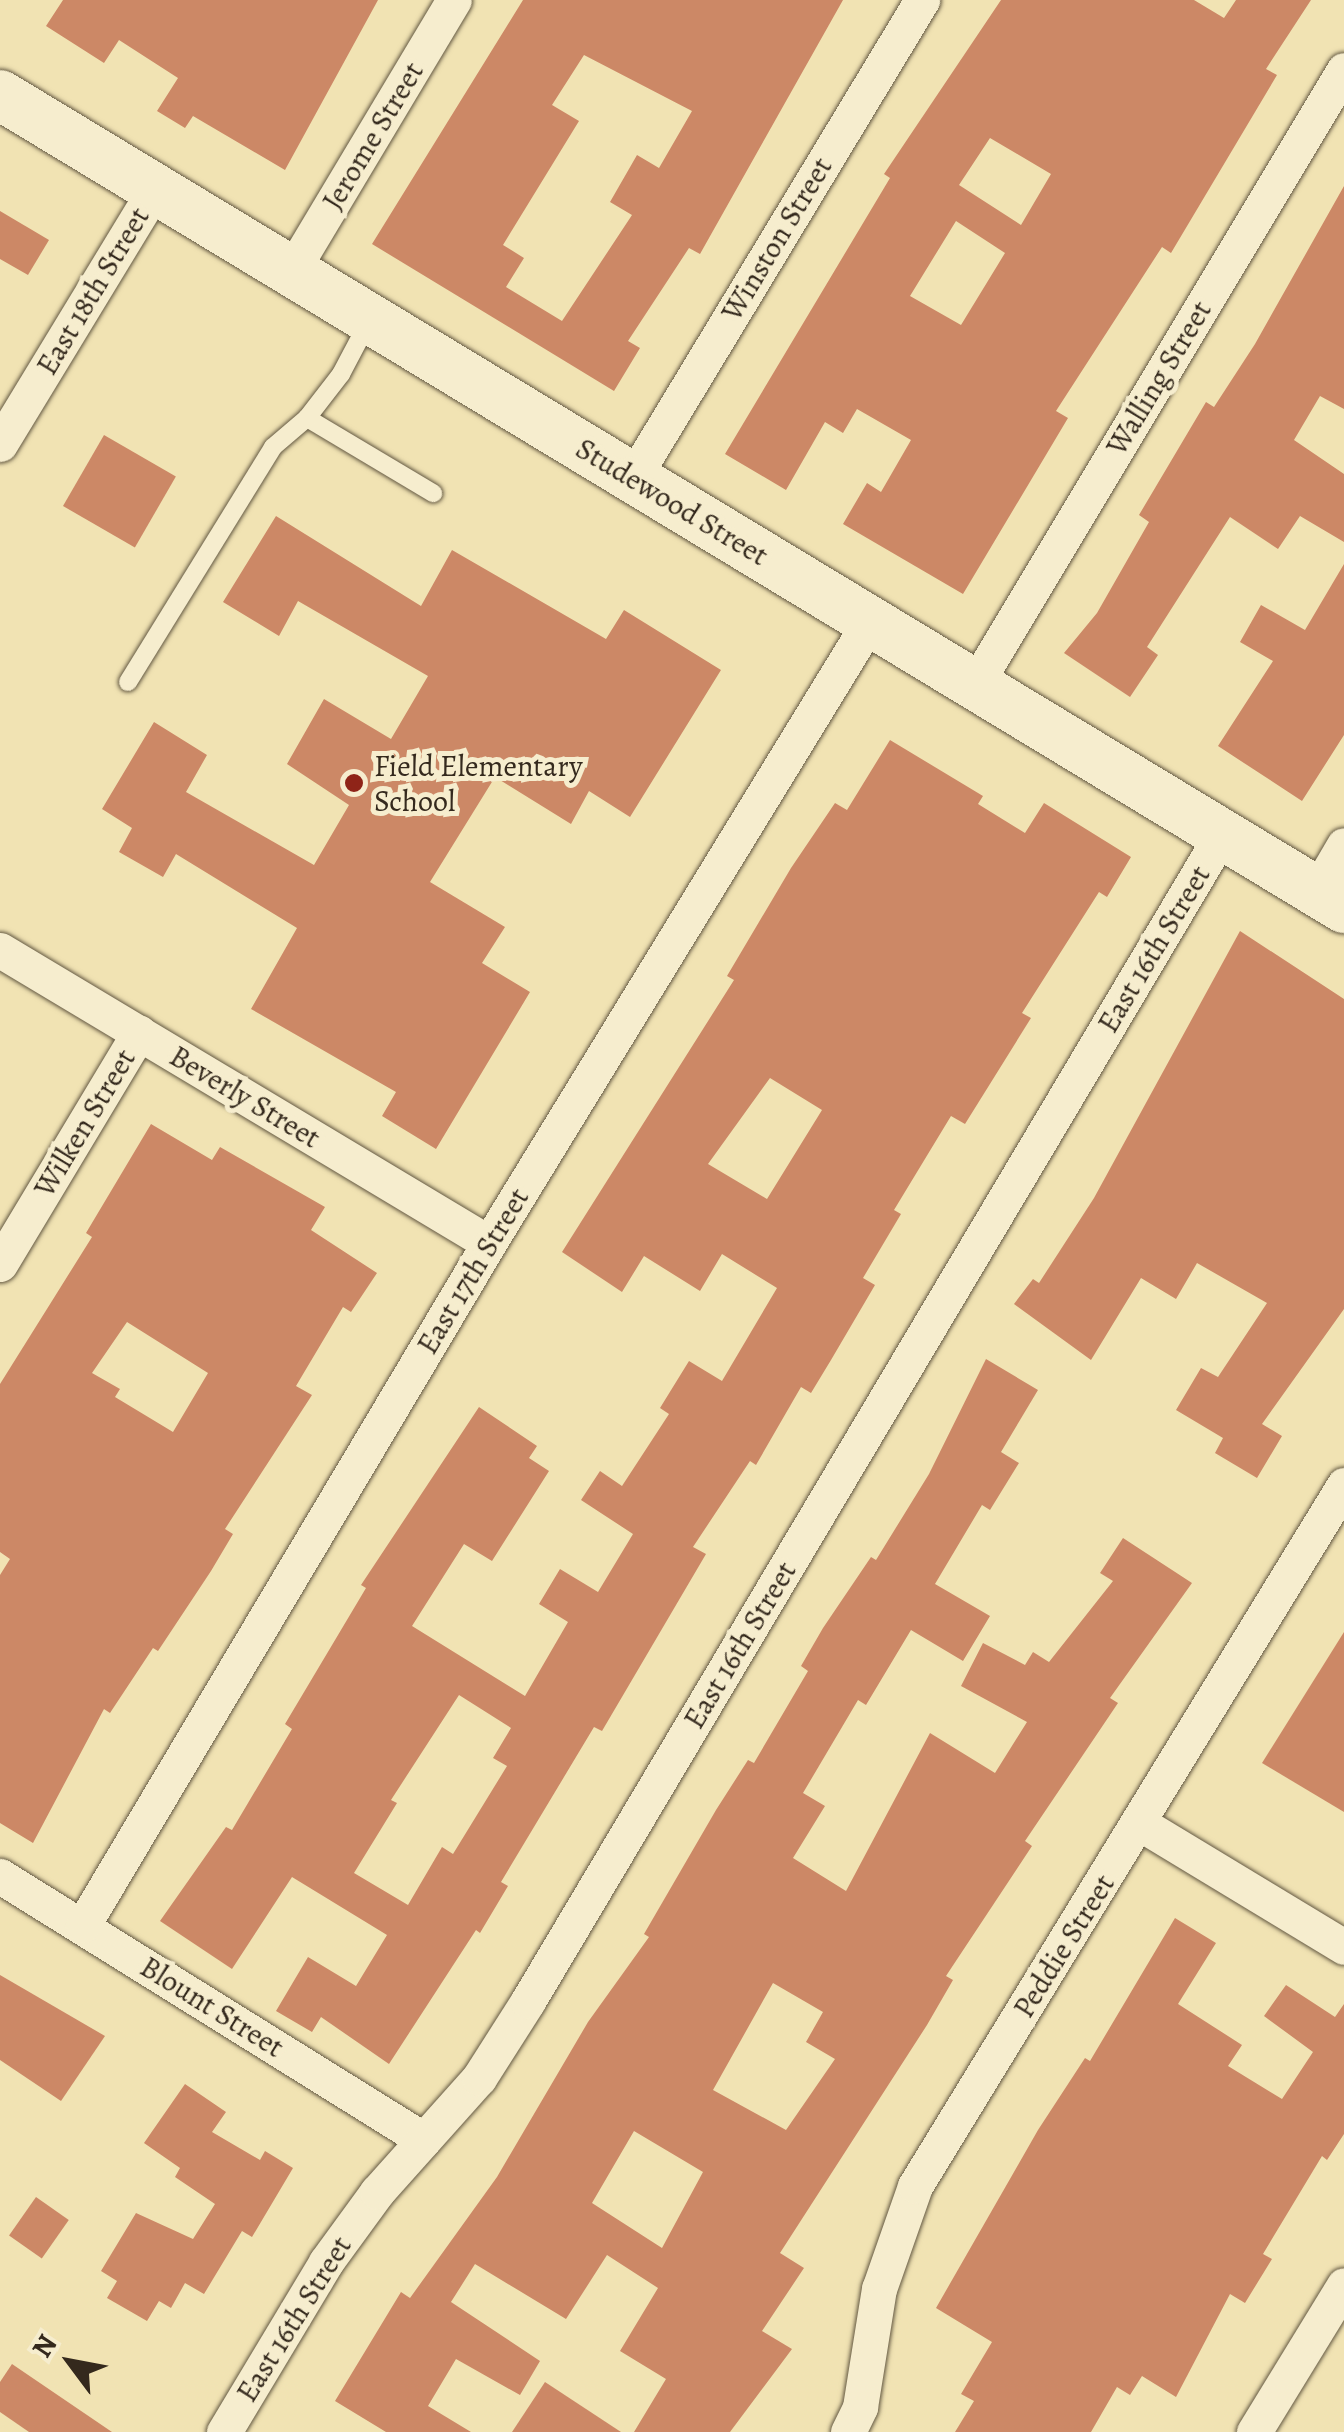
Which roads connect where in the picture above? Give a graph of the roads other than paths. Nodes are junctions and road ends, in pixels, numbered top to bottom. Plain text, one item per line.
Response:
1 (454, 0) edge
2 (922, 0) edge
3 (1344, 70) edge
4 (0, 95) edge
5 (154, 188) junction
6 (292, 272) junction
7 (370, 319) junction
8 (307, 418) junction
9 (0, 444) edge
10 (633, 478) junction
11 (434, 493) dead end
12 (870, 621) junction
13 (128, 682) dead end
14 (974, 685) junction
15 (1222, 834) junction
16 (1344, 845) edge
17 (1330, 900) edge
18 (0, 950) edge
19 (139, 1033) junction
20 (489, 1243) junction
21 (0, 1264) edge
22 (1344, 1485) edge
23 (1141, 1824) junction
24 (0, 1876) edge
25 (83, 1926) junction
26 (1344, 1947) edge
27 (424, 2140) junction
28 (1344, 2285) edge
29 (1258, 2426) edge
30 (224, 2432) edge
31 (848, 2432) edge

1 - 6 street, Jerome Street
2 - 10 street, Winston Street
3 - 14 street, Walling Street
4 - 5 main road, Studewood Street
5 - 6 main road, Studewood Street
5 - 9 street, East 18th Street
6 - 7 main road, Studewood Street
7 - 8 lane
7 - 10 main road, Studewood Street
8 - 11 lane
8 - 13 lane
10 - 12 main road, Studewood Street
12 - 14 main road, Studewood Street
12 - 20 street, East 17th Street
14 - 15 main road, Studewood Street
15 - 17 main road, Studewood Street
15 - 27 street, East 16th Street
16 - 17 street
18 - 19 street, Beverly Street
19 - 20 street, Beverly Street
19 - 21 street, Wilken Street
20 - 25 street, East 17th Street
22 - 23 street, Peddie Street
23 - 26 street
23 - 31 street, Peddie Street
24 - 25 street, Blount Street
25 - 27 street, Blount Street
27 - 30 street, East 16th Street
28 - 29 street

